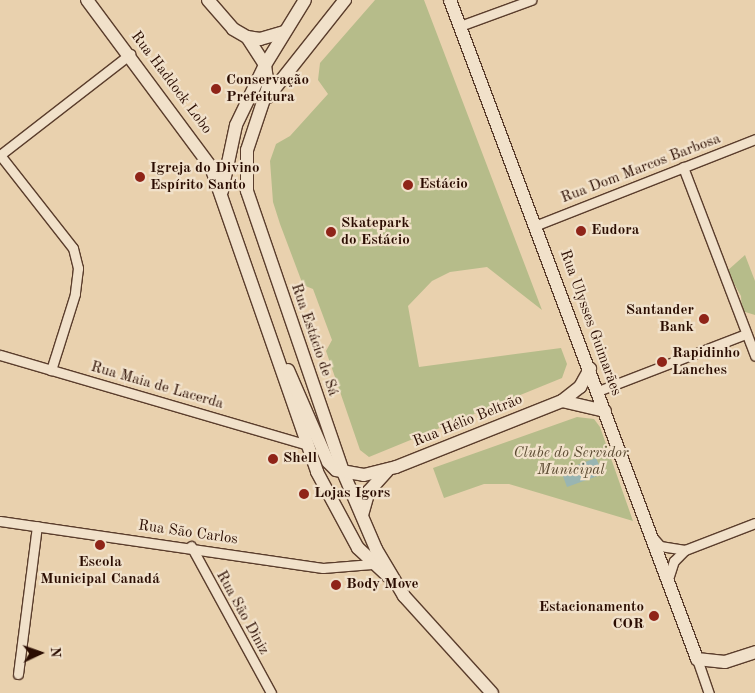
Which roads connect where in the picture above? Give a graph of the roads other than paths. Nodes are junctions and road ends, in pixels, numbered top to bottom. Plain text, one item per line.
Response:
1 (87, 0) edge
2 (208, 0) edge
3 (305, 0) edge
4 (345, 0) edge
5 (450, 0) edge
6 (531, 0) edge
7 (460, 26) junction
8 (284, 32) junction
9 (246, 37) junction
10 (130, 54) junction
11 (265, 65) junction
12 (265, 101) junction
13 (755, 139) edge
14 (0, 155) edge
15 (683, 168) junction
16 (222, 190) junction
17 (537, 225) junction
18 (746, 334) junction
19 (277, 350) junction
20 (0, 355) edge
21 (755, 356) edge
22 (590, 369) junction
23 (51, 370) junction
24 (598, 391) junction
25 (562, 402) junction
26 (605, 410) junction
27 (305, 444) junction
28 (390, 469) junction
29 (343, 472) junction
30 (362, 515) junction
31 (0, 521) edge
32 (755, 523) edge
33 (37, 526) junction
34 (652, 536) junction
35 (191, 546) junction
36 (685, 550) junction
37 (372, 564) junction
38 (668, 580) junction
39 (394, 582) junction
40 (755, 652) edge
41 (697, 658) junction
42 (18, 674) dead end
43 (473, 674) junction
44 (271, 693) edge
45 (481, 693) edge
46 (492, 693) edge
47 (709, 693) edge

1 - 10 main road, Rua Haddock Lobo
2 - 9 main road
3 - 8 main road
4 - 12 main road
5 - 7 main road, Rua Ulysses Guimarães
6 - 7 street
7 - 17 main road, Rua Ulysses Guimarães
8 - 9 main road
8 - 11 main road
9 - 11 main road
10 - 14 street
10 - 16 main road, Rua Haddock Lobo
11 - 12 main road
11 - 16 main road
12 - 29 main road, Rua Estácio de Sá
13 - 15 street, Rua Dom Marcos Barbosa
14 - 23 street
15 - 17 street, Rua Dom Marcos Barbosa
15 - 18 street
16 - 19 main road, Rua Estácio de Sá
17 - 22 main road, Rua Ulysses Guimarães
18 - 21 street
18 - 24 street
19 - 27 main road, Rua Estácio de Sá
19 - 29 main road
20 - 23 street, Rua Maia de Lacerda
22 - 24 main road, Rua Ulysses Guimarães
22 - 25 main road, Rua Hélio Beltrão
23 - 27 street, Rua Maia de Lacerda
24 - 26 main road, Rua Ulysses Guimarães
25 - 26 main road
25 - 28 main road, Rua Hélio Beltrão
26 - 34 main road, Rua Ulysses Guimarães
27 - 37 main road, Rua Estácio de Sá
28 - 29 main road, Rua Hélio Beltrão
28 - 30 main road
29 - 30 main road, Rua Estácio de Sá
30 - 39 main road, Rua Estácio de Sá
31 - 33 street, Rua São Carlos
32 - 36 street
33 - 35 street, Rua São Carlos
33 - 42 street
34 - 36 street
34 - 38 main road, Rua Ulysses Guimarães
35 - 37 street, Rua São Carlos
35 - 44 street, Rua São Diniz
36 - 38 street
37 - 39 main road, Rua Estácio de Sá
38 - 41 main road, Rua Ulysses Guimarães
39 - 43 main road, Rua Estácio de Sá
40 - 41 main road
41 - 47 street
43 - 45 main road
43 - 46 main road, Rua Estácio de Sá

